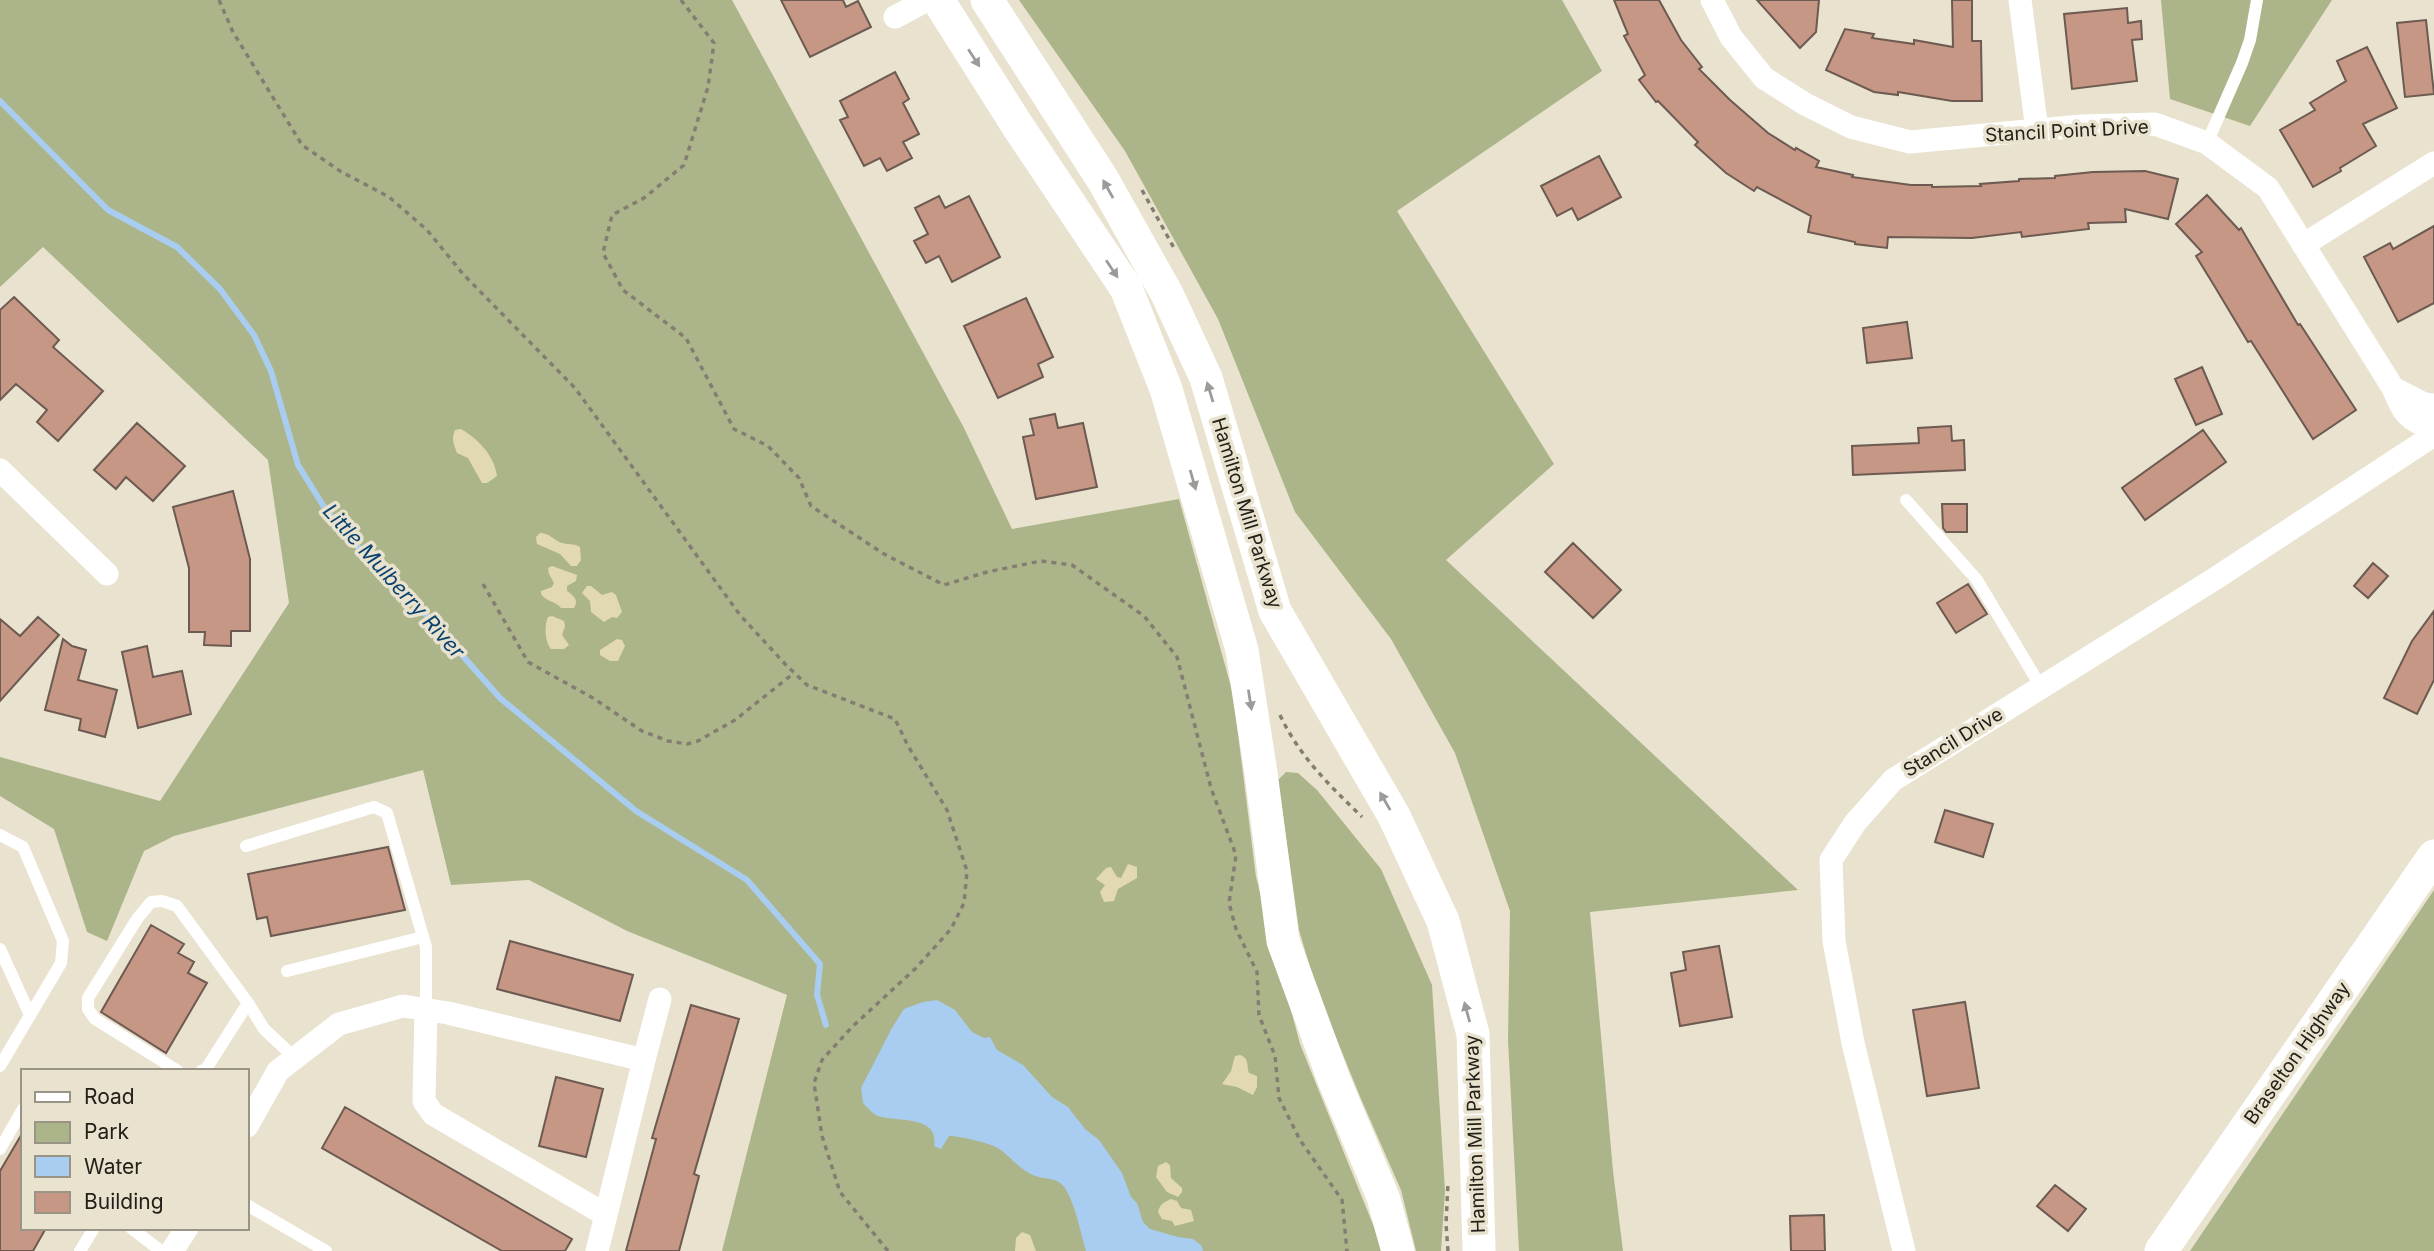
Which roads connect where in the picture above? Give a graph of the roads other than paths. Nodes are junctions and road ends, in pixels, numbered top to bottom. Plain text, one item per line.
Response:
1 (927, 0) edge
2 (938, 0) edge
3 (987, 0) edge
4 (1712, 0) edge
5 (2020, 0) edge
6 (2257, 0) edge
7 (895, 17) dead end
8 (2037, 130) junction
9 (2207, 143) junction
10 (2434, 163) edge
11 (2303, 245) junction
12 (2393, 388) junction
13 (2434, 405) edge
14 (2434, 429) edge
15 (2434, 435) edge
16 (0, 470) edge
17 (1906, 500) dead end
18 (107, 574) dead end
19 (2041, 687) junction
20 (0, 835) edge
21 (246, 846) dead end
22 (2434, 856) edge
23 (423, 937) junction
24 (0, 949) edge
25 (287, 971) dead end
26 (660, 999) dead end
27 (248, 1003) junction
28 (426, 1009) junction
29 (30, 1015) junction
30 (296, 1058) junction
31 (644, 1060) junction
32 (0, 1066) edge
33 (175, 1069) edge
34 (206, 1069) edge
35 (21, 1112) edge
36 (248, 1124) edge
37 (0, 1149) edge
38 (248, 1206) edge
39 (606, 1215) junction
40 (93, 1230) edge
41 (134, 1230) edge
42 (186, 1230) edge
43 (80, 1251) edge
44 (161, 1251) edge
45 (172, 1251) edge
46 (326, 1251) edge
47 (597, 1251) edge
48 (1398, 1251) edge
49 (1479, 1251) edge
50 (1904, 1251) edge
51 (2161, 1251) edge

1 - 7 street
2 -> 48 street
49 -> 3 street, Hamilton Mill Parkway
4 - 8 street, Stancil Point Drive
5 - 8 street
6 - 9 lane
8 - 9 street, Stancil Point Drive
9 - 11 street, Stancil Point Drive
10 - 11 street
11 - 12 street, Stancil Point Drive
12 - 13 street
12 - 14 street, Stancil Point Drive
15 - 19 street, Stancil Drive
16 - 18 street
17 - 19 lane
19 - 50 street, Stancil Drive
20 - 29 lane
21 - 23 lane
22 - 51 street, Braselton Highway
23 - 25 lane
23 - 28 lane
24 - 29 lane
26 - 31 street
27 - 30 lane
27 - 33 lane
27 - 34 lane
28 - 30 street
28 - 31 street
28 - 39 street
29 - 32 lane
30 - 36 street
31 - 39 street
35 - 37 lane
38 - 46 lane
39 - 47 street
40 - 43 lane
41 - 44 lane
42 - 45 street

